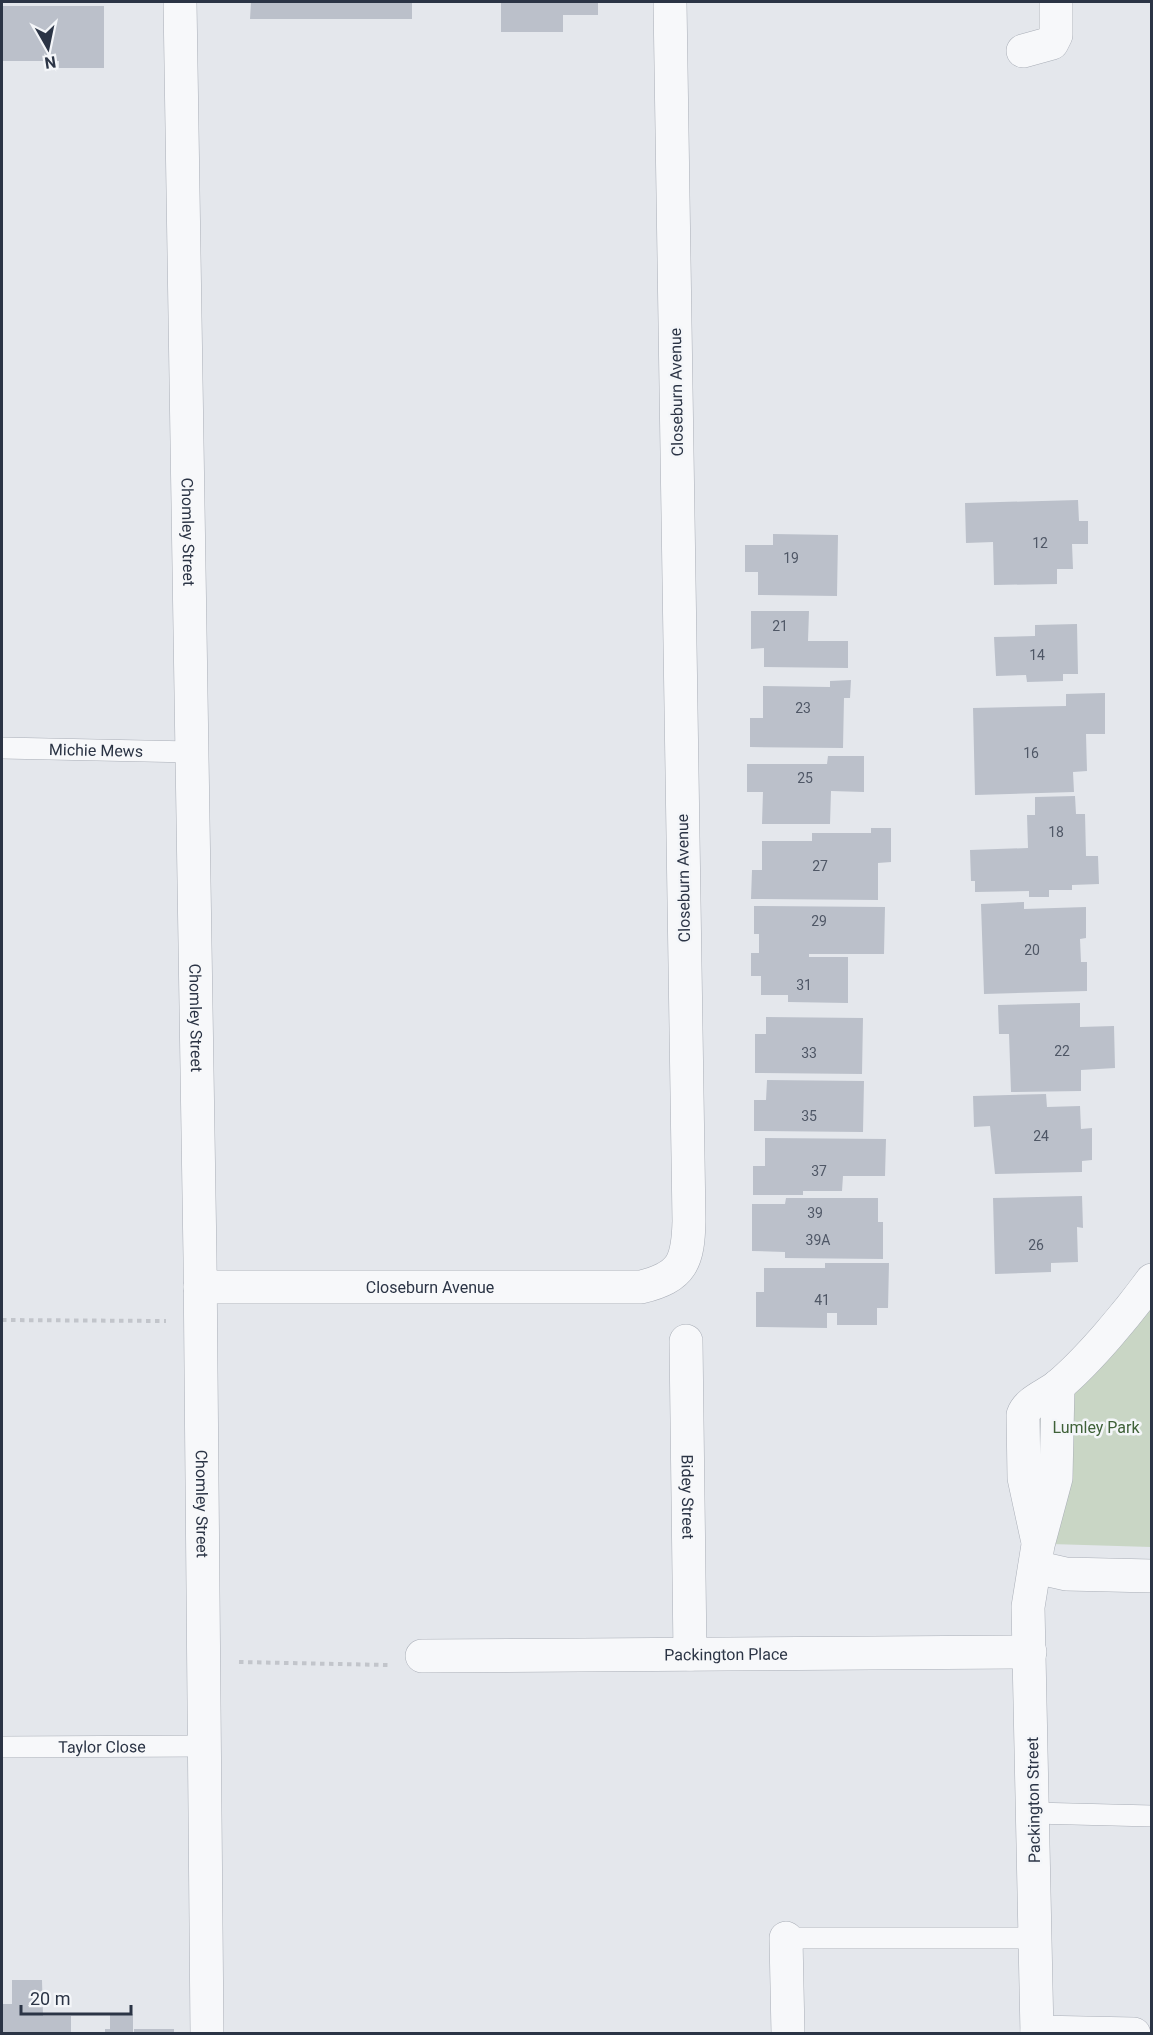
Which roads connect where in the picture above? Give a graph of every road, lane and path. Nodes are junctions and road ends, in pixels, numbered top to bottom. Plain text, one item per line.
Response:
1 (180, 2) edge
2 (670, 2) edge
3 (1056, 2) edge
4 (1023, 51) dead end
5 (2, 748) edge
6 (192, 752) junction
7 (1152, 1280) edge
8 (200, 1287) junction
9 (2, 1320) edge
10 (178, 1321) dead end
11 (686, 1341) dead end
12 (1036, 1556) junction
13 (1152, 1576) edge
14 (1030, 1652) junction
15 (690, 1654) junction
16 (422, 1656) joint
17 (231, 1662) dead end
18 (204, 1746) junction
19 (2, 1747) edge
20 (1033, 1813) junction
21 (1152, 1816) edge
22 (786, 1938) joint
23 (1035, 1938) junction
24 (1037, 2033) edge
25 (207, 2034) edge
26 (788, 2034) edge
27 (1134, 2034) edge

1 - 6 street, Chomley Street
2 - 8 street, Closeburn Avenue
3 - 4 street
5 - 6 lane, Michie Mews
6 - 8 street, Chomley Street
7 - 12 street
8 - 18 street, Chomley Street
9 - 10 path
11 - 15 street, Bidey Street
12 - 13 street
12 - 14 street, Packington Street
14 - 15 street, Packington Place
14 - 20 street, Packington Street
15 - 16 street, Packington Place
16 - 17 path
18 - 19 lane, Taylor Close
18 - 25 street, Chomley Street
20 - 21 lane
20 - 23 street, Packington Street
22 - 23 lane
22 - 26 street
23 - 24 street, Packington Street
24 - 27 street

